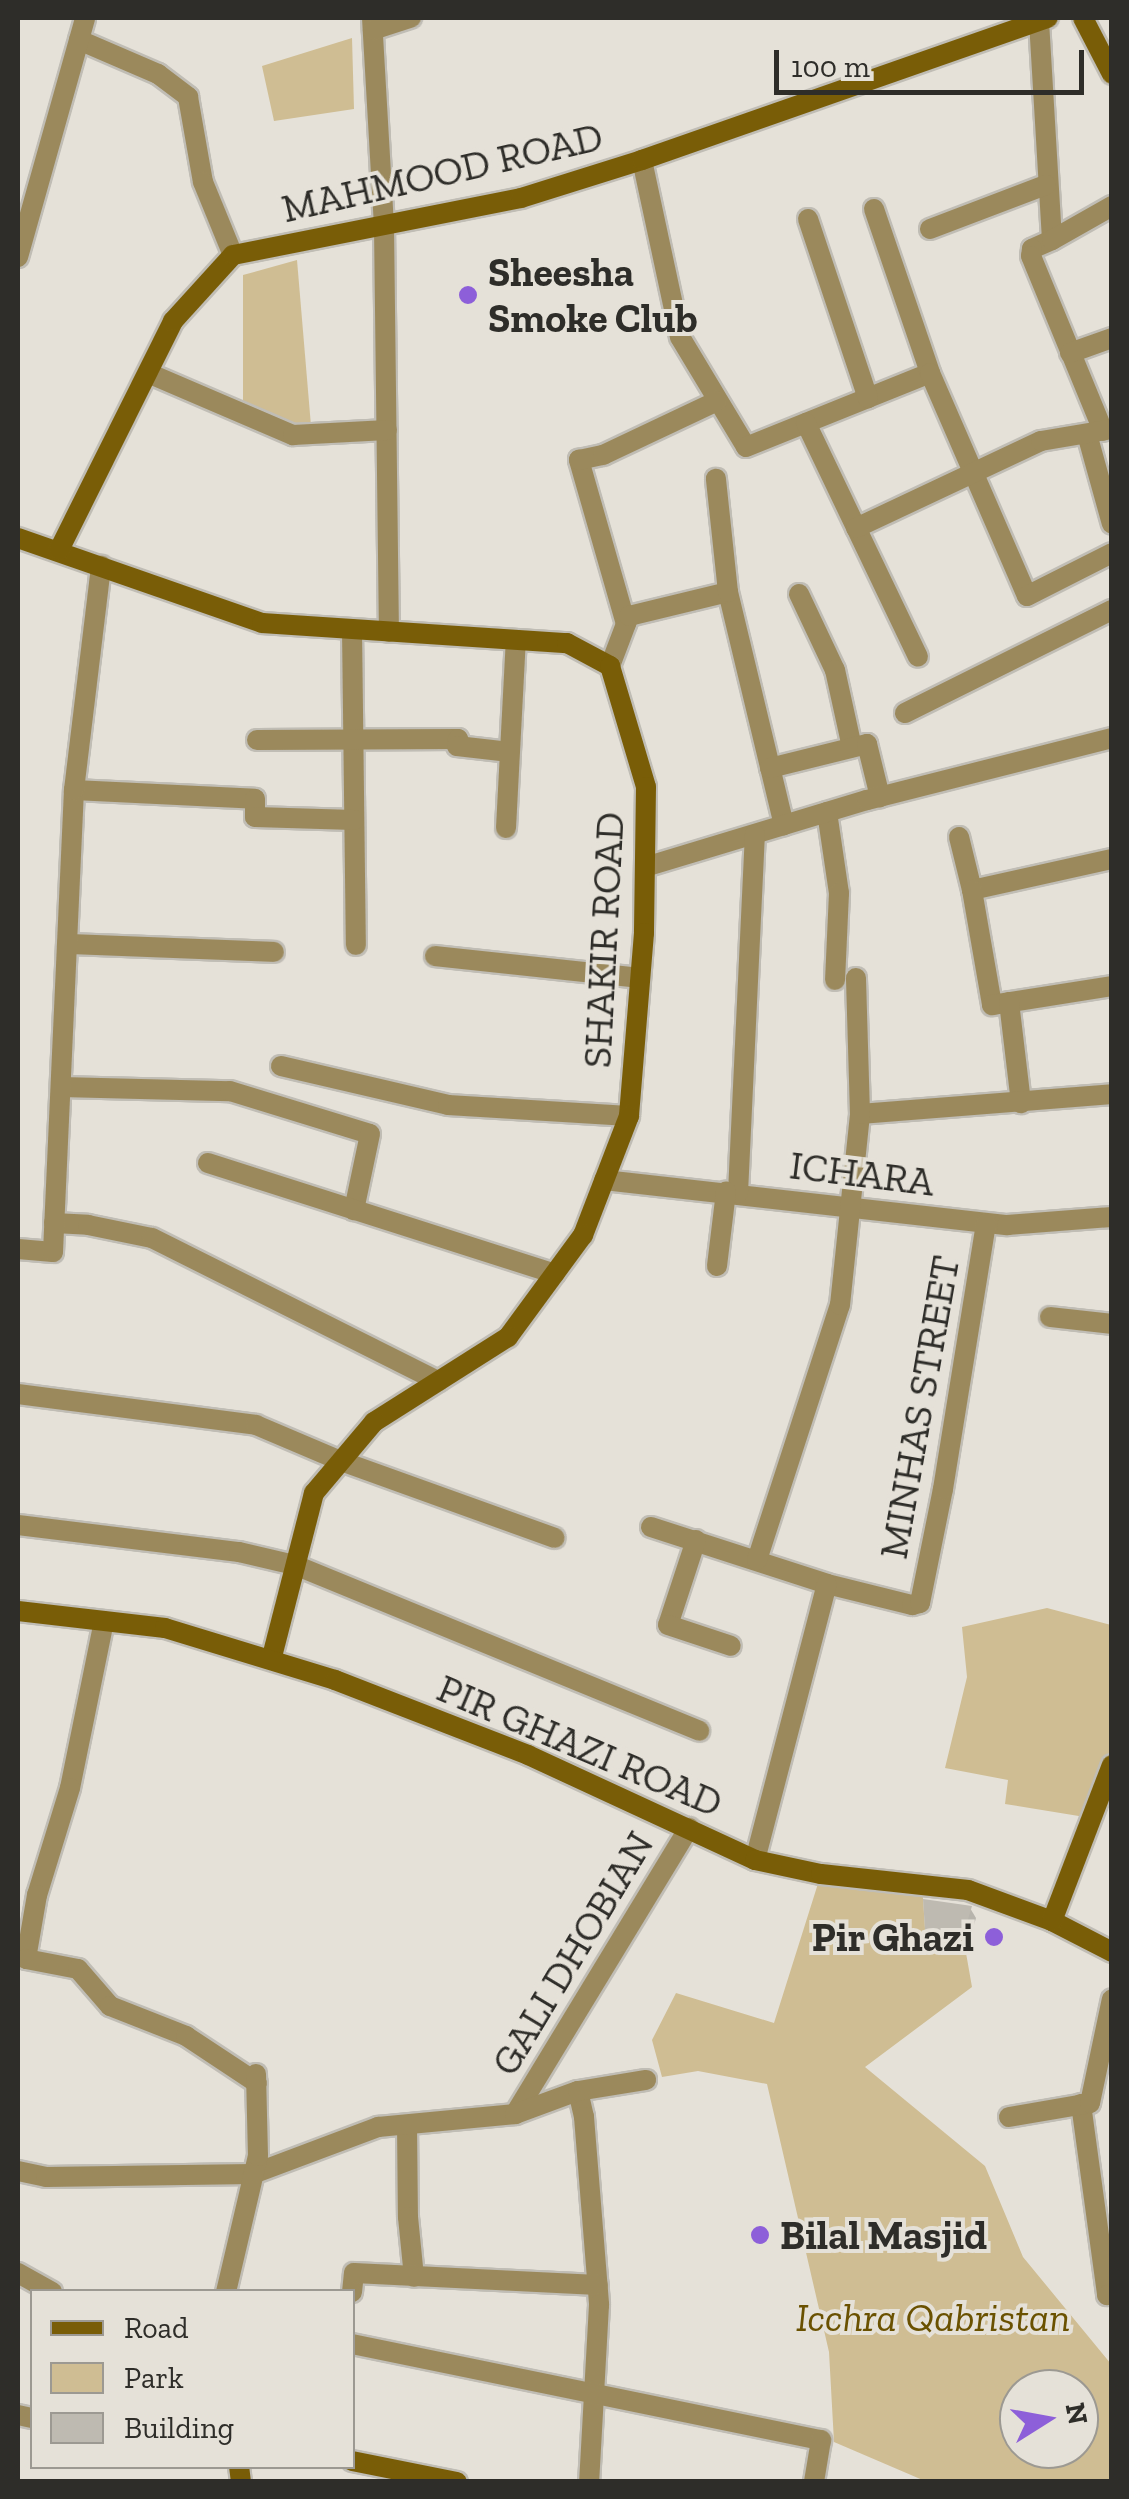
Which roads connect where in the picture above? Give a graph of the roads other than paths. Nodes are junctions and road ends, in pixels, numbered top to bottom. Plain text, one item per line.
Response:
1 (85, 18) edge
2 (411, 18) edge
3 (1083, 18) edge
4 (1044, 19) edge
5 (373, 24) edge
6 (79, 40) junction
7 (1112, 74) edge
8 (642, 160) junction
9 (1046, 185) junction
10 (1112, 206) edge
11 (874, 209) dead end
12 (808, 219) dead end
13 (384, 228) junction
14 (930, 228) dead end
15 (1052, 240) junction
16 (19, 246) edge
17 (234, 255) junction
18 (1112, 338) edge
19 (1070, 353) junction
20 (148, 373) junction
21 (930, 373) junction
22 (868, 398) junction
23 (717, 401) junction
24 (806, 424) junction
25 (387, 430) junction
26 (1101, 431) edge
27 (974, 470) junction
28 (716, 479) dead end
29 (1112, 524) edge
30 (856, 528) junction
31 (18, 538) edge
32 (59, 550) junction
33 (1112, 553) edge
34 (100, 566) junction
35 (728, 592) junction
36 (798, 594) dead end
37 (1112, 610) edge
38 (626, 624) junction
39 (352, 629) junction
40 (389, 632) junction
41 (516, 640) junction
42 (918, 657) dead end
43 (610, 666) junction
44 (905, 713) dead end
45 (1112, 738) edge
46 (258, 740) dead end
47 (353, 740) junction
48 (852, 747) junction
49 (510, 752) junction
50 (770, 768) junction
51 (74, 790) junction
52 (880, 797) junction
53 (827, 812) junction
54 (354, 820) junction
55 (784, 825) junction
56 (506, 828) dead end
57 (755, 834) junction
58 (959, 838) dead end
59 (1112, 860) edge
60 (645, 867) junction
61 (972, 890) junction
62 (67, 944) junction
63 (356, 945) dead end
64 (274, 952) dead end
65 (435, 956) dead end
66 (640, 978) junction
67 (1112, 986) edge
68 (1010, 1002) junction
69 (281, 1066) dead end
70 (61, 1086) junction
71 (1112, 1094) edge
72 (1021, 1103) junction
73 (860, 1114) junction
74 (628, 1116) junction
75 (208, 1163) dead end
76 (604, 1180) junction
77 (732, 1193) junction
78 (851, 1206) junction
79 (354, 1210) junction
80 (1112, 1217) edge
81 (986, 1222) junction
82 (54, 1224) junction
83 (18, 1249) edge
84 (717, 1266) dead end
85 (554, 1274) junction
86 (1050, 1317) dead end
87 (1112, 1324) edge
88 (438, 1382) junction
89 (18, 1394) edge
90 (341, 1460) junction
91 (18, 1524) edge
92 (651, 1526) dead end
93 (555, 1538) dead end
94 (696, 1540) junction
95 (757, 1560) junction
96 (296, 1565) junction
97 (827, 1584) junction
98 (18, 1611) edge
99 (104, 1620) junction
100 (731, 1646) dead end
101 (271, 1660) junction
102 (699, 1730) dead end
103 (1112, 1765) edge
104 (689, 1828) junction
105 (755, 1860) junction
106 (1052, 1920) junction
107 (1112, 1952) edge
108 (1112, 1999) edge
109 (646, 2080) dead end
110 (578, 2090) junction
111 (1081, 2104) junction
112 (515, 2114) junction
113 (1010, 2117) dead end
114 (407, 2125) junction
115 (18, 2171) edge
116 (253, 2174) junction
117 (18, 2273) edge
118 (414, 2277) junction
119 (598, 2285) junction
120 (47, 2289) edge
121 (227, 2289) edge
122 (352, 2289) edge
123 (1112, 2295) edge
124 (355, 2345) edge
125 (594, 2395) junction
126 (355, 2462) edge
127 (457, 2482) edge
128 (589, 2482) edge
129 (814, 2482) edge

1 - 6 street
2 - 5 street
3 - 7 street
4 - 8 street, MAHMOOD ROAD
4 - 9 street
5 - 13 street
6 - 16 street
6 - 17 street
8 - 13 street, MAHMOOD ROAD
8 - 23 street
9 - 14 street
9 - 15 street
10 - 15 street
11 - 21 street
12 - 22 street
13 - 17 street, MAHMOOD ROAD
13 - 25 street
15 - 19 street
17 - 20 street, MAHMOOD ROAD
18 - 19 street
19 - 26 street
20 - 25 street
20 - 32 street, MAHMOOD ROAD
21 - 22 street
21 - 27 street
22 - 24 street
23 - 24 street
23 - 38 street
24 - 30 street
25 - 40 street
26 - 27 street
26 - 29 street
27 - 30 street
27 - 33 street
28 - 35 street
30 - 42 street
31 - 32 street
32 - 34 street
34 - 39 street
34 - 51 street
35 - 38 street
35 - 50 street
36 - 48 street
37 - 44 street
38 - 43 street
39 - 40 street
39 - 47 street
40 - 41 street
41 - 43 street
41 - 49 street
43 - 60 street, SHAKIR ROAD
45 - 52 street
46 - 47 street
47 - 49 street
47 - 54 street
48 - 50 street
48 - 52 street
49 - 56 street
50 - 55 street
51 - 54 street
51 - 62 street
52 - 53 street
53 - 55 street
53 - 73 street
54 - 63 street
55 - 57 street
57 - 60 street
57 - 77 street
58 - 61 street
59 - 61 street
60 - 66 street, SHAKIR ROAD
61 - 68 street
62 - 64 street
62 - 70 street
65 - 66 street
66 - 74 street, SHAKIR ROAD
67 - 68 street
68 - 72 street
69 - 74 street
70 - 79 street
70 - 82 street
71 - 72 street
72 - 73 street
73 - 78 street
74 - 76 street, SHAKIR ROAD
75 - 79 street
76 - 77 street, ICHARA
76 - 85 street, SHAKIR ROAD
77 - 78 street, ICHARA
77 - 84 street
78 - 81 street, ICHARA
78 - 95 street
79 - 85 street
80 - 81 street, ICHARA
81 - 97 street, MINHAS STREET
82 - 83 street
82 - 88 street
85 - 88 street, SHAKIR ROAD
86 - 87 street
88 - 90 street, SHAKIR ROAD
89 - 90 street
90 - 93 street
90 - 96 street, SHAKIR ROAD
91 - 96 street
92 - 94 street
94 - 95 street
94 - 100 street
95 - 97 street
96 - 101 street, SHAKIR ROAD
96 - 102 street
97 - 105 street, MINHAS STREET
98 - 99 street, PIR GHAZI ROAD
99 - 101 street, PIR GHAZI ROAD
99 - 116 street
101 - 104 street, PIR GHAZI ROAD
103 - 106 street
104 - 105 street, PIR GHAZI ROAD
104 - 112 street, GALI DHOBIAN
105 - 106 street, PIR GHAZI ROAD
106 - 107 street, PIR GHAZI ROAD
108 - 111 street
109 - 110 street
110 - 112 street
110 - 119 street
111 - 113 street
111 - 123 street
112 - 114 street
114 - 116 street
114 - 118 street
115 - 116 street
116 - 121 street
117 - 120 street
118 - 119 street
118 - 122 street
119 - 125 street
124 - 125 street
125 - 128 street
125 - 129 street
126 - 127 street

